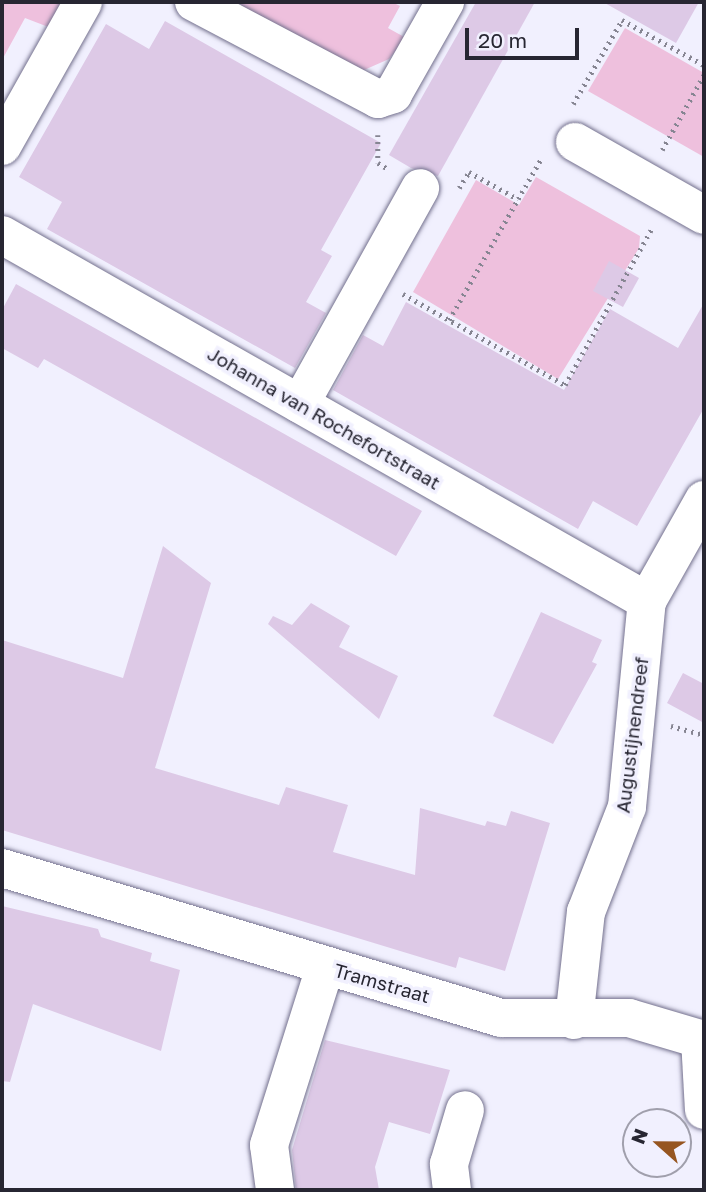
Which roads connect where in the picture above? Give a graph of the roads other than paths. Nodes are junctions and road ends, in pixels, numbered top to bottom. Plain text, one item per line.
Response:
1 (83, 2) edge
2 (194, 2) edge
3 (445, 2) edge
4 (566, 137) road end
5 (2, 146) edge
6 (420, 188) road end
7 (704, 215) edge
8 (2, 235) edge
9 (300, 404) junction
10 (704, 500) edge
11 (646, 601) junction
12 (2, 868) edge
13 (325, 967) junction
14 (573, 1020) junction
15 (465, 1110) dead end
16 (704, 1110) edge
17 (275, 1190) edge
18 (452, 1190) edge

1 - 5 street
2 - 3 street
4 - 7 street
6 - 9 street
8 - 9 street, Johanna van Rochefortstraat
9 - 11 street, Johanna van Rochefortstraat
10 - 11 street, Augustijnendreef
11 - 14 street, Augustijnendreef
12 - 13 street, Tramstraat
13 - 14 street, Tramstraat
13 - 17 street
14 - 16 street, Tramstraat
15 - 18 street

